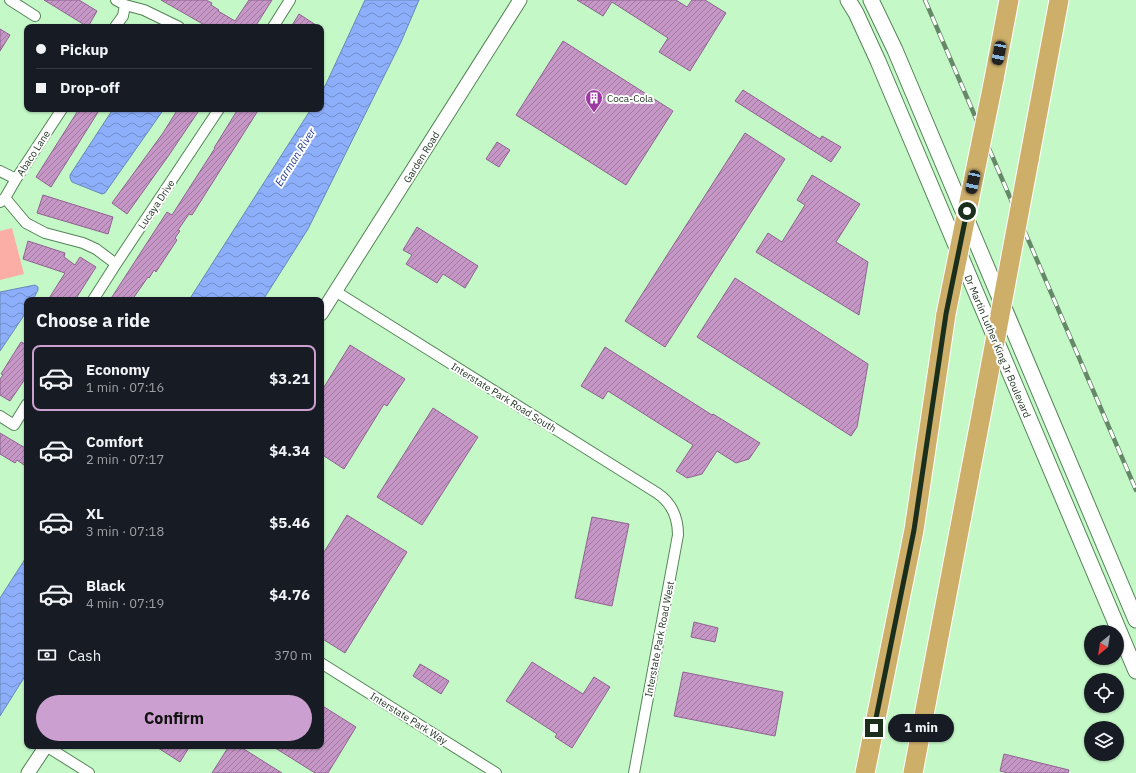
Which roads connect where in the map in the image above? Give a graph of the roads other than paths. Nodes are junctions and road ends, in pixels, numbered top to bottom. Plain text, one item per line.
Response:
1 (10, 0) edge
2 (290, 0) edge
3 (520, 0) edge
4 (848, 0) edge
5 (871, 0) edge
6 (1009, 0) edge
7 (1059, 0) edge
8 (121, 2) edge
9 (36, 16) dead end
10 (117, 24) edge
11 (173, 24) edge
12 (275, 24) edge
13 (60, 112) edge
14 (217, 112) edge
15 (0, 171) edge
16 (16, 179) junction
17 (2, 199) edge
18 (116, 264) junction
19 (335, 291) junction
20 (95, 297) edge
21 (324, 309) edge
22 (24, 409) edge
23 (0, 416) edge
24 (1039, 442) junction
25 (671, 506) joint
26 (1112, 562) junction
27 (1136, 620) edge
28 (324, 665) edge
29 (1136, 671) edge
30 (44, 749) edge
31 (51, 749) edge
32 (28, 773) edge
33 (89, 773) edge
34 (496, 773) edge
35 (634, 773) edge
36 (864, 773) edge
37 (914, 773) edge

1 - 9 street
2 - 12 street
3 - 19 street, Garden Road
4 - 24 main road, Dr Martin Luther King Jr Boulevard
5 - 26 main road, Dr Martin Luther King Jr Boulevard
6 - 36 highway, bridge
7 - 37 highway, bridge
8 - 10 street
8 - 11 street
13 - 16 street, Abaco Lane
14 - 18 street, Lucaya Drive
15 - 16 street
16 - 17 street, Abaco Lane
17 - 18 street
18 - 20 street, Lucaya Drive
19 - 21 street, Garden Road
19 - 25 street, Interstate Park Road South
22 - 23 street
24 - 26 main road
24 - 29 main road, Dr Martin Luther King Jr Boulevard
25 - 35 street, Interstate Park Road West
26 - 27 main road, Dr Martin Luther King Jr Boulevard
28 - 34 street, Interstate Park Way
30 - 32 street
31 - 33 street

